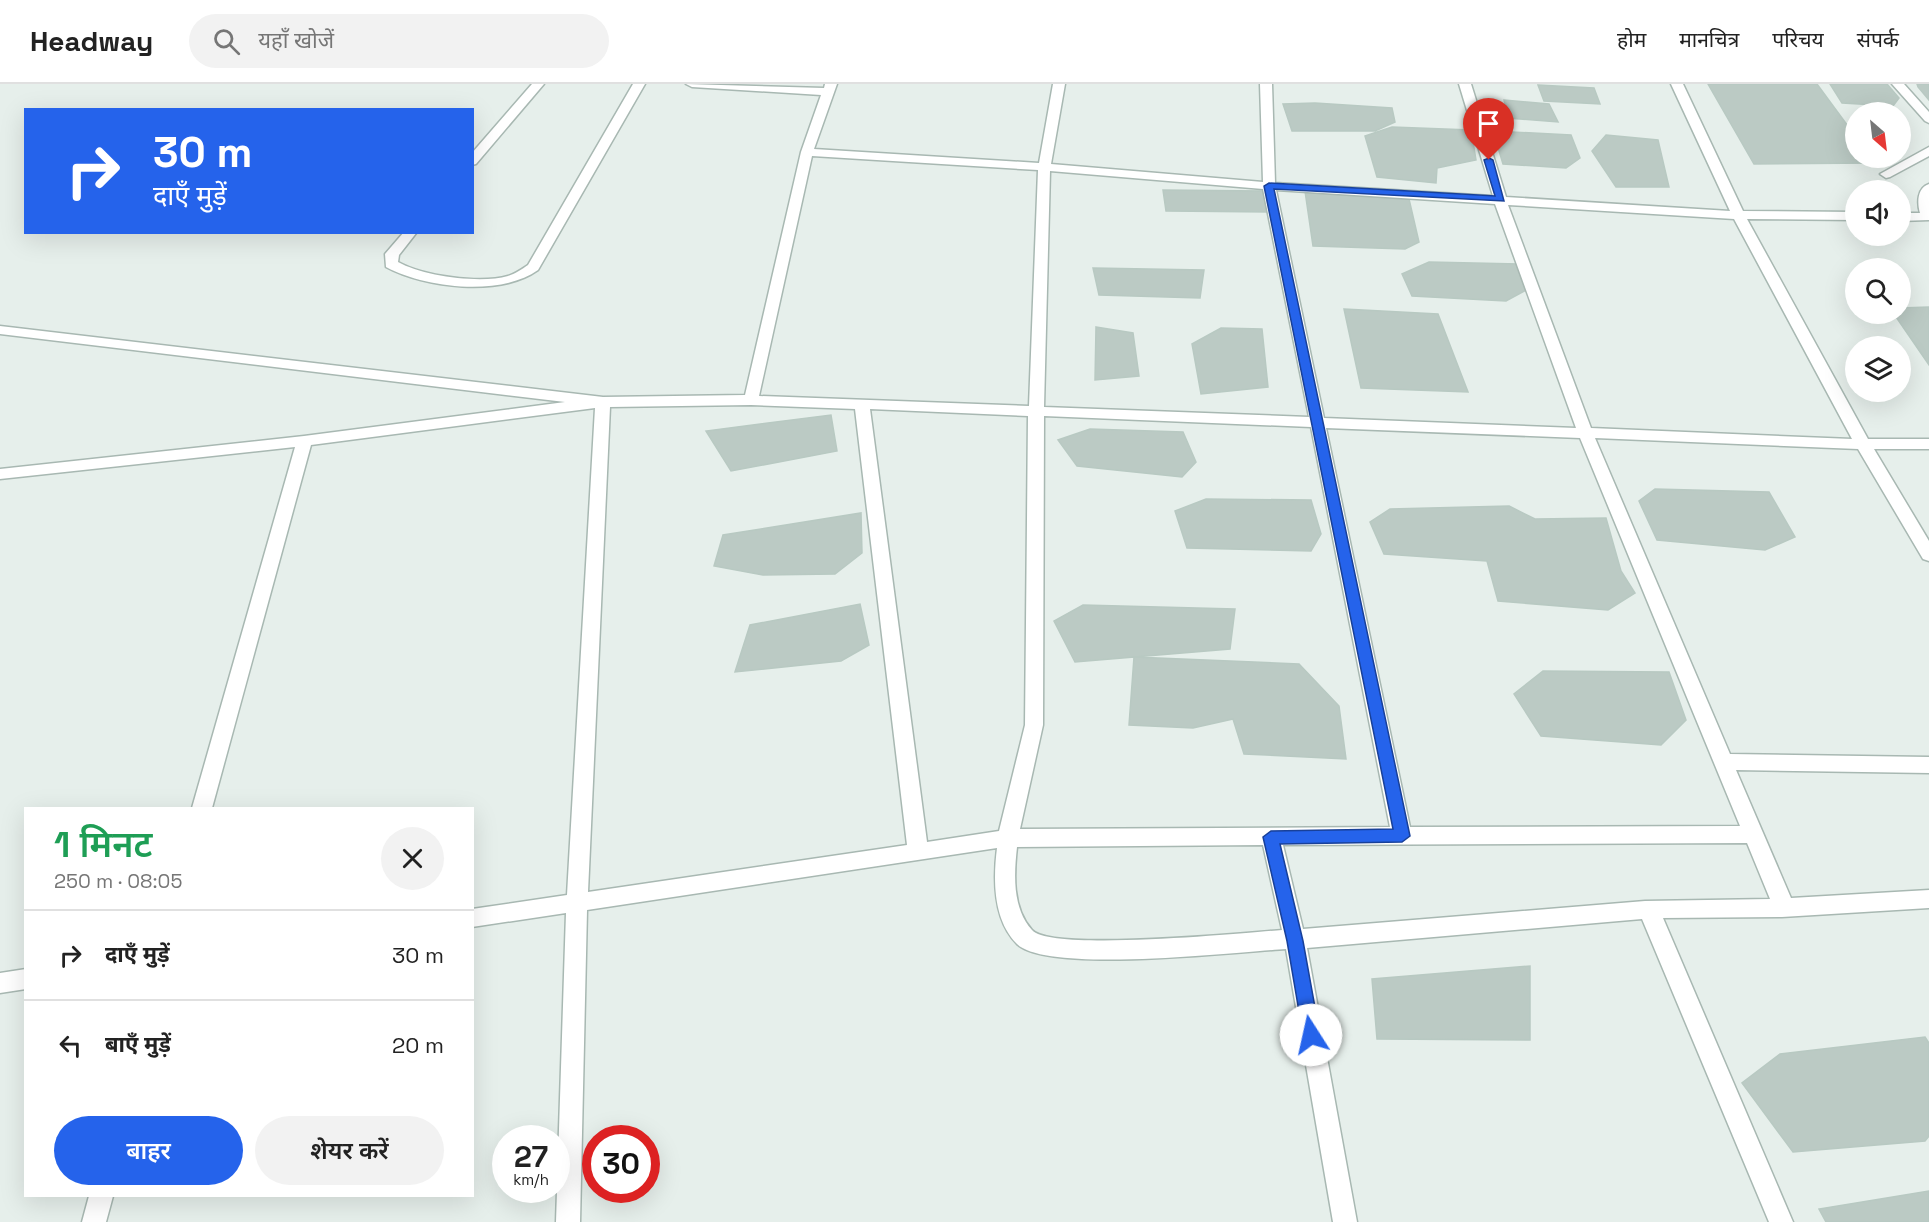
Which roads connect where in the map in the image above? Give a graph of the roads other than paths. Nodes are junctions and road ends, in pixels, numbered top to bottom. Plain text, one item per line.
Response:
1 (538, 84) edge
2 (639, 84) edge
3 (692, 84) edge
4 (1059, 84) edge
5 (1266, 84) edge
6 (1465, 84) edge
7 (1677, 84) edge
8 (1898, 84) edge
9 (830, 88) edge
10 (1929, 119) edge
11 (1929, 151) edge
12 (807, 152) junction
13 (474, 158) edge
14 (1044, 167) junction
15 (1886, 174) dead end
16 (1269, 186) junction
17 (1929, 188) edge
18 (1500, 199) junction
19 (1738, 215) junction
20 (1845, 216) edge
21 (1911, 217) edge
22 (1928, 218) edge
23 (409, 234) edge
24 (0, 330) edge
25 (751, 400) junction
26 (603, 402) junction
27 (862, 404) junction
28 (1036, 412) junction
29 (1316, 420) junction
30 (1585, 432) junction
31 (304, 441) junction
32 (1863, 444) junction
33 (1929, 444) edge
34 (4, 474) edge
35 (0, 489) edge
36 (1929, 555) edge
37 (1723, 762) junction
38 (1929, 765) edge
39 (202, 807) edge
40 (1753, 834) junction
41 (1402, 836) junction
42 (1271, 837) junction
43 (1009, 838) junction
44 (918, 852) junction
45 (1929, 899) edge
46 (577, 904) junction
47 (1784, 908) junction
48 (1649, 910) junction
49 (474, 918) edge
50 (1295, 941) junction
51 (24, 979) edge
52 (0, 983) edge
53 (100, 1197) edge
54 (94, 1222) edge
55 (568, 1222) edge
56 (1345, 1222) edge
57 (1781, 1222) edge

1 - 13 street
2 - 23 street
3 - 9 street
4 - 14 street
5 - 16 street
6 - 18 street
7 - 19 street
8 - 10 street
9 - 12 street
11 - 15 street
12 - 14 street
12 - 25 street
14 - 16 street
14 - 28 street
16 - 18 street
16 - 29 street
17 - 22 street
18 - 19 street
18 - 30 street
19 - 20 street
19 - 32 street
21 - 22 street
24 - 26 street
25 - 26 street
25 - 27 street
26 - 31 street
26 - 46 street
27 - 28 street
27 - 44 street
28 - 29 street
28 - 43 street
29 - 30 street
29 - 41 street
30 - 32 street
30 - 37 street
31 - 34 street
31 - 39 street
32 - 33 street
32 - 36 street
34 - 35 street
37 - 38 street
37 - 40 street
40 - 41 street
40 - 47 street
41 - 42 street
42 - 43 street
42 - 50 street
43 - 44 street
43 - 50 street
44 - 46 street
45 - 47 street
46 - 49 street
46 - 55 street
47 - 48 street
48 - 50 street
48 - 57 street
50 - 56 street
51 - 52 street
53 - 54 street

